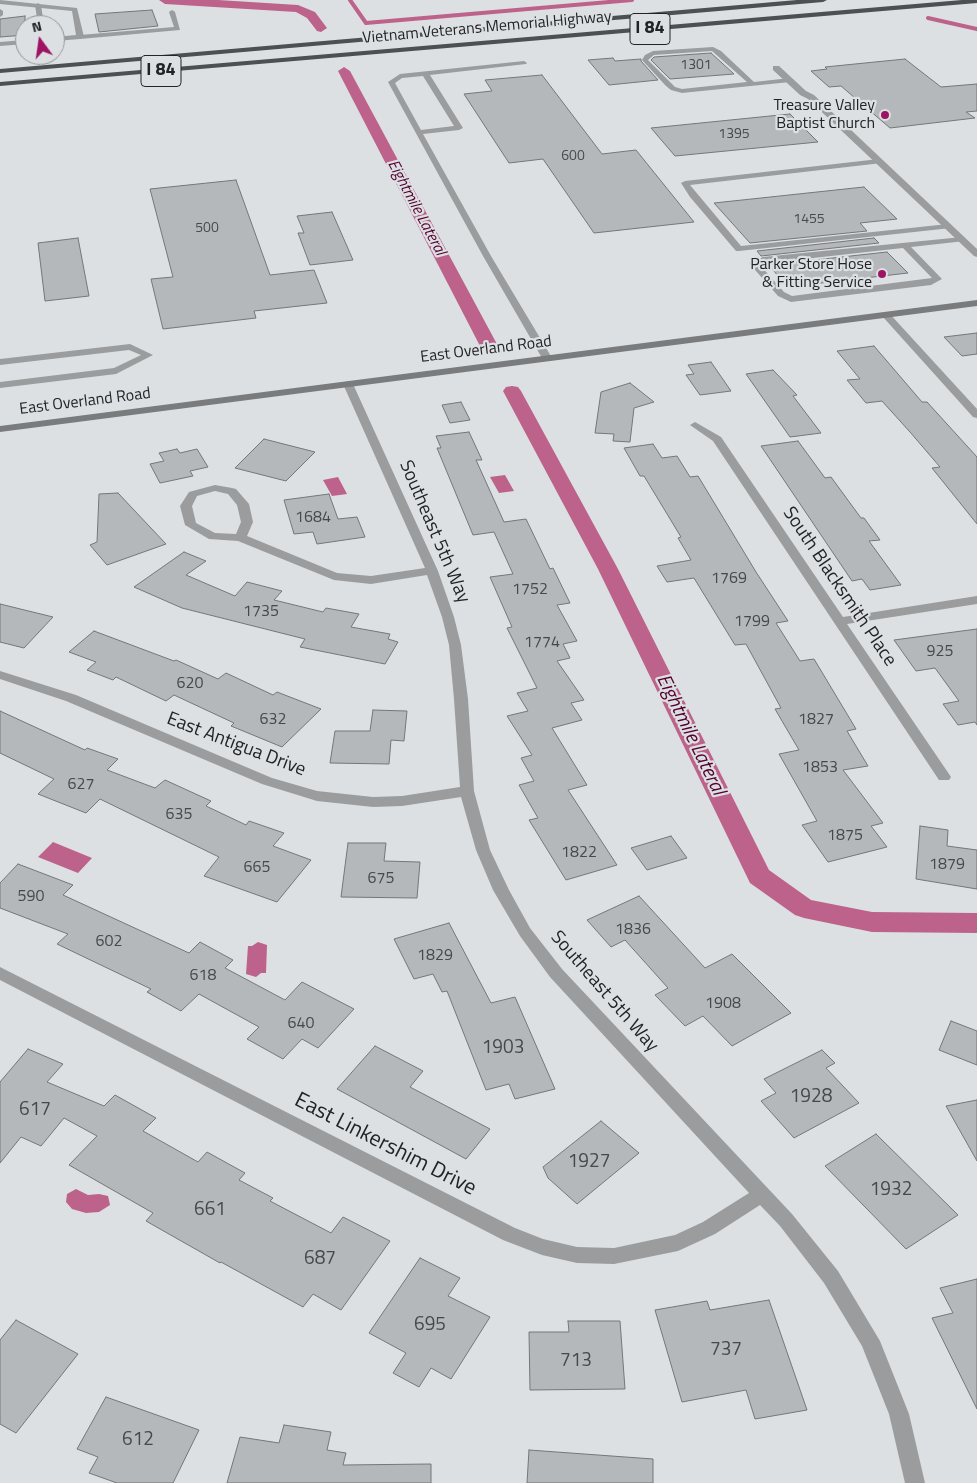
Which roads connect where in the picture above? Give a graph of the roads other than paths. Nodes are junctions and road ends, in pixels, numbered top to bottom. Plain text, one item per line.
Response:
1 (823, 0) edge
2 (977, 1) edge
3 (0, 2) edge
4 (38, 5) junction
5 (172, 12) dead end
6 (40, 15) edge
7 (80, 37) junction
8 (65, 38) edge
9 (15, 43) edge
10 (315, 43) junction
11 (0, 44) edge
12 (322, 57) junction
13 (524, 63) dead end
14 (0, 64) edge
15 (776, 68) dead end
16 (0, 71) edge
17 (425, 73) junction
18 (790, 80) junction
19 (0, 84) edge
20 (753, 84) junction
21 (0, 92) edge
22 (419, 132) junction
23 (879, 161) junction
24 (948, 226) junction
25 (962, 239) junction
26 (906, 246) junction
27 (977, 254) edge
28 (977, 303) edge
29 (886, 315) junction
30 (547, 358) junction
31 (0, 362) edge
32 (348, 384) junction
33 (0, 385) edge
34 (977, 416) edge
35 (695, 425) dead end
36 (0, 429) edge
37 (240, 538) junction
38 (432, 571) junction
39 (977, 600) edge
40 (839, 621) junction
41 (0, 675) edge
42 (944, 777) dead end
43 (468, 791) junction
44 (0, 973) edge
45 (762, 1194) junction
46 (915, 1483) edge

1 - 10 highway, Vietnam Veterans Memorial Highway / I 84
2 - 12 highway, Vietnam Veterans Memorial Highway / I 84
3 - 4 street
4 - 6 lane
4 - 7 street
5 - 7 lane
7 - 8 street
9 - 11 street
10 - 14 highway
10 - 16 highway, Vietnam Veterans Memorial Highway / I 84
12 - 19 highway, Vietnam Veterans Memorial Highway / I 84
12 - 21 highway
13 - 17 lane
15 - 18 street
17 - 22 lane
17 - 22 lane
18 - 20 lane
18 - 23 street
20 - 20 lane
22 - 30 lane
23 - 24 street
23 - 24 lane
24 - 25 street
25 - 26 lane
25 - 27 street
26 - 26 lane
28 - 29 main road, East Overland Road
29 - 30 main road, East Overland Road
29 - 34 street
30 - 32 main road, East Overland Road
31 - 33 lane
32 - 36 main road, East Overland Road
32 - 38 street, Southeast 5th Way
35 - 40 street, South Blacksmith Place
37 - 37 street
37 - 38 street
38 - 43 street, Southeast 5th Way
39 - 40 street
40 - 42 street, South Blacksmith Place
41 - 43 street, East Antigua Drive
43 - 45 street, Southeast 5th Way
44 - 45 street, East Linkershim Drive
45 - 46 street, Southeast 5th Way

